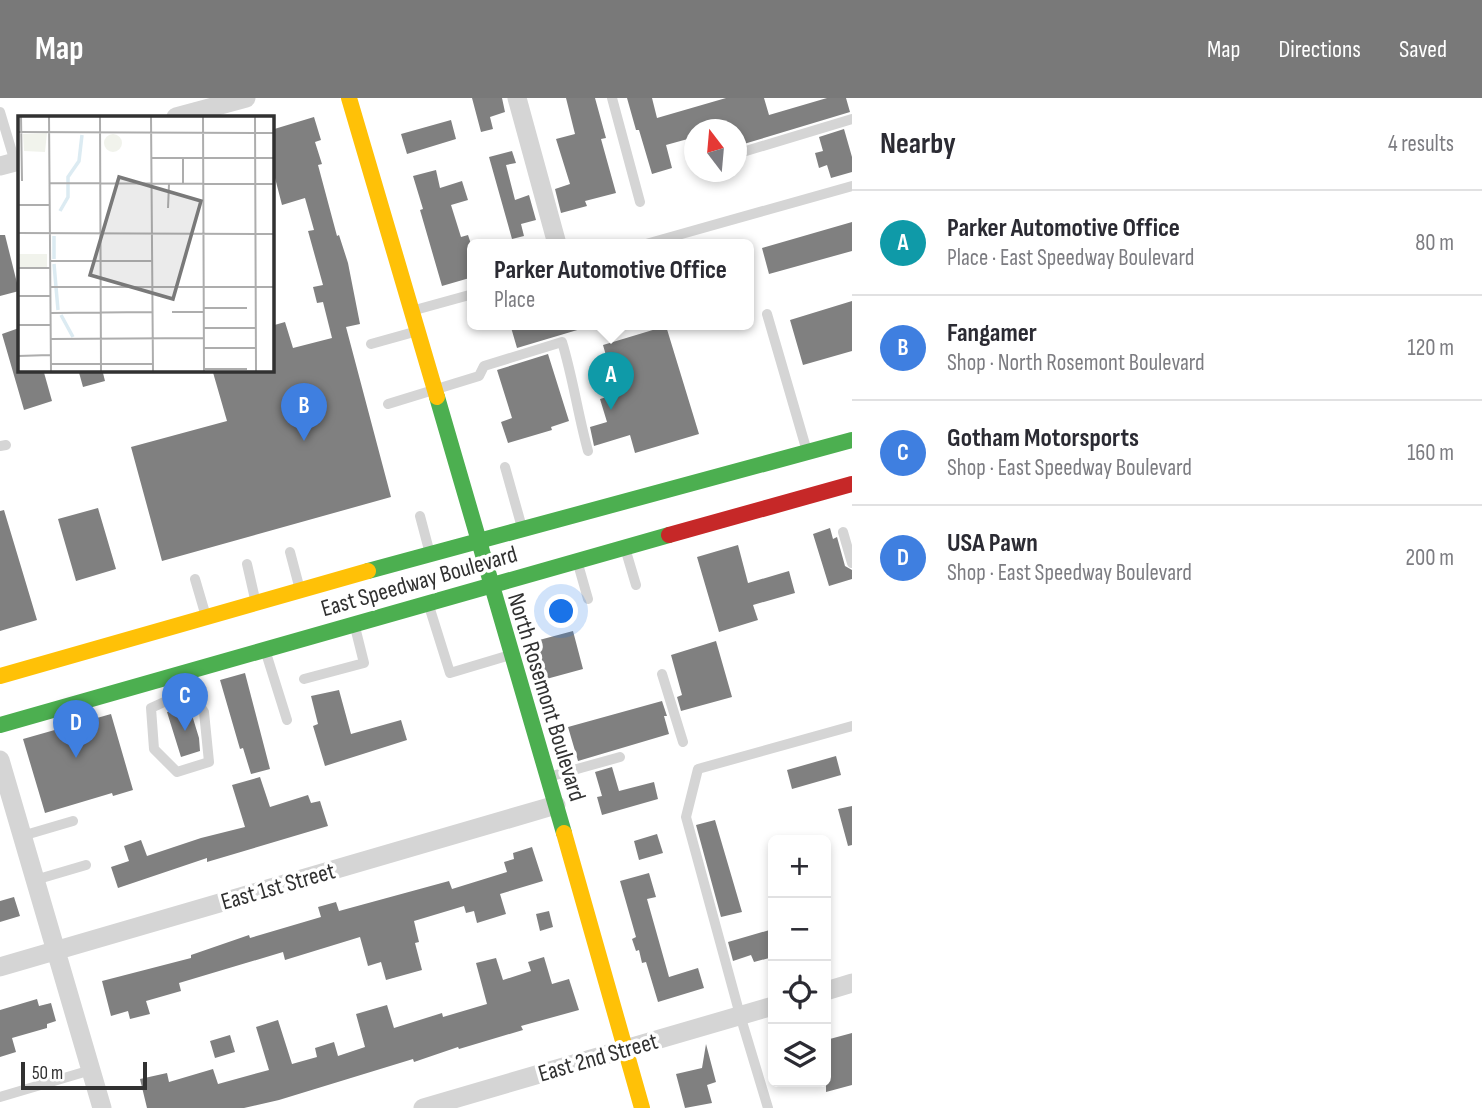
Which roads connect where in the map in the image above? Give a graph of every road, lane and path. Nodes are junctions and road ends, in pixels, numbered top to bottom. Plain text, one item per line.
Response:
1 (246, 98) edge
2 (348, 98) edge
3 (517, 98) edge
4 (612, 98) edge
5 (0, 112) edge
6 (180, 116) edge
7 (852, 119) edge
8 (747, 151) edge
9 (11, 163) edge
10 (852, 186) edge
11 (640, 202) dead end
12 (556, 239) edge
13 (664, 239) edge
14 (467, 296) edge
15 (411, 312) junction
16 (767, 314) dead end
17 (417, 331) junction
18 (371, 344) dead end
19 (433, 388) junction
20 (388, 404) dead end
21 (852, 440) edge
22 (588, 451) dead end
23 (807, 452) junction
24 (505, 467) dead end
25 (852, 484) edge
26 (420, 516) dead end
27 (523, 528) junction
28 (843, 532) dead end
29 (478, 540) junction
30 (624, 547) junction
31 (290, 552) dead end
32 (430, 554) junction
33 (577, 560) junction
34 (247, 564) dead end
35 (852, 564) edge
36 (195, 579) dead end
37 (490, 584) junction
38 (636, 585) dead end
39 (301, 590) junction
40 (588, 599) dead end
41 (428, 602) junction
42 (256, 603) junction
43 (206, 617) junction
44 (354, 624) junction
45 (264, 649) junction
46 (512, 654) junction
47 (662, 674) dead end
48 (0, 676) edge
49 (168, 677) junction
50 (304, 679) dead end
51 (173, 698) junction
52 (287, 720) dead end
53 (0, 725) edge
54 (852, 726) edge
55 (683, 742) dead end
56 (620, 757) dead end
57 (0, 760) edge
58 (548, 778) junction
59 (5, 797) edge
60 (556, 805) junction
61 (73, 821) dead end
62 (22, 836) junction
63 (86, 864) dead end
64 (35, 880) junction
65 (56, 951) junction
66 (0, 967) edge
67 (852, 983) edge
68 (831, 989) edge
69 (768, 1008) edge
70 (740, 1016) junction
71 (625, 1048) junction
72 (91, 1070) junction
73 (0, 1097) edge
74 (102, 1108) edge
75 (423, 1108) edge
76 (642, 1108) edge
77 (768, 1108) edge

1 - 6 street
2 - 15 main road, North Rosemont Boulevard
3 - 12 street
4 - 11 lane
5 - 9 lane
7 - 8 lane
10 - 13 lane
14 - 15 lane
15 - 17 main road, North Rosemont Boulevard
16 - 23 lane
17 - 18 lane
17 - 19 main road, North Rosemont Boulevard
19 - 20 lane
19 - 22 lane
19 - 29 main road, North Rosemont Boulevard
21 - 23 main road, East Speedway Boulevard
23 - 27 main road, East Speedway Boulevard
24 - 27 lane
25 - 30 main road, East Speedway Boulevard
26 - 32 lane
27 - 29 main road, East Speedway Boulevard
28 - 35 lane
29 - 32 main road, East Speedway Boulevard
29 - 37 main road, North Rosemont Boulevard
30 - 33 main road, East Speedway Boulevard
30 - 38 lane
31 - 39 lane
32 - 39 main road, East Speedway Boulevard
33 - 37 main road, East Speedway Boulevard
33 - 40 lane
34 - 42 lane
36 - 43 lane
37 - 41 main road, East Speedway Boulevard
37 - 46 main road, North Rosemont Boulevard
39 - 42 main road, East Speedway Boulevard
41 - 44 main road, East Speedway Boulevard
41 - 46 lane
42 - 43 main road, East Speedway Boulevard
43 - 48 main road, East Speedway Boulevard
44 - 45 main road, East Speedway Boulevard
44 - 50 lane
45 - 49 main road, East Speedway Boulevard
45 - 52 lane
46 - 58 main road, North Rosemont Boulevard
47 - 55 lane
49 - 51 lane
49 - 53 main road, East Speedway Boulevard
51 - 51 lane
54 - 70 lane
56 - 58 lane
57 - 59 street
58 - 60 main road, North Rosemont Boulevard
59 - 62 street
60 - 65 street, East 1st Street
60 - 71 main road, North Rosemont Boulevard
61 - 62 lane
62 - 64 street
63 - 64 lane
64 - 65 street
65 - 66 street, East 1st Street
65 - 72 street
67 - 68 street
69 - 70 street, East 2nd Street
70 - 71 street, East 2nd Street
70 - 77 lane
71 - 75 street, East 2nd Street
71 - 76 main road, North Rosemont Boulevard
72 - 73 lane
72 - 74 street

